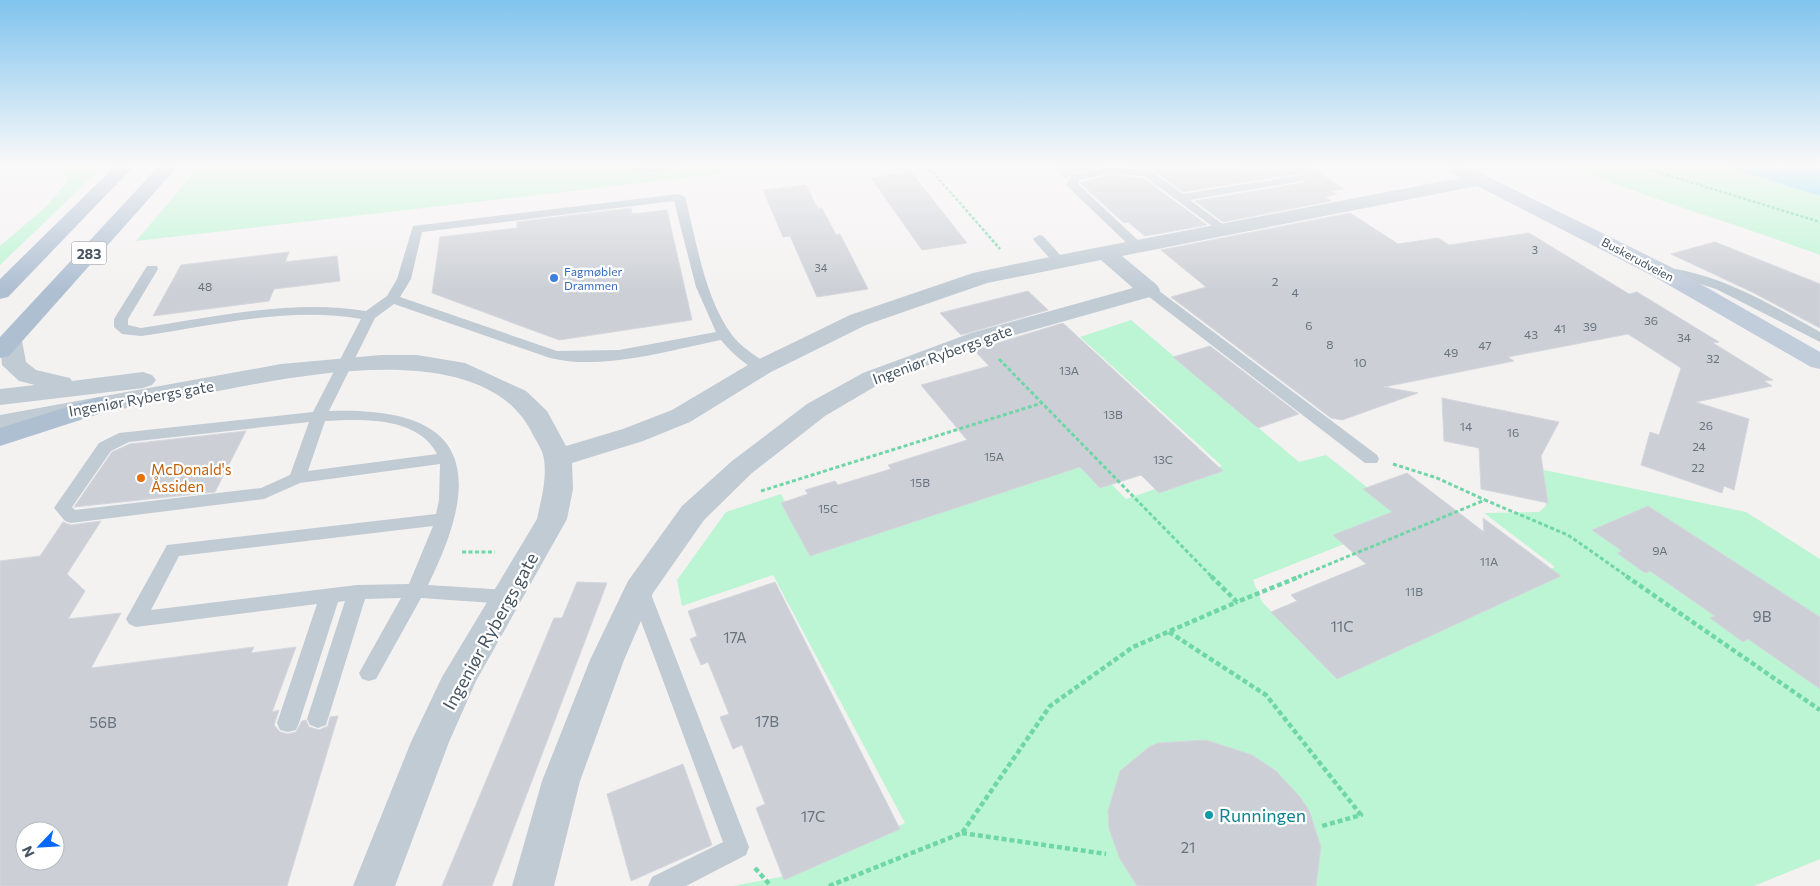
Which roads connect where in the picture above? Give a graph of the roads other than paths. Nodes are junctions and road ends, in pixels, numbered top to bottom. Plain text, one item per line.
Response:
1 (84, 207) edge
2 (131, 207) edge
3 (594, 207) edge
4 (682, 207) edge
5 (1094, 207) edge
6 (1194, 207) edge
7 (1343, 207) edge
8 (1534, 207) edge
9 (1224, 231) junction
10 (1039, 240) dead end
11 (1138, 247) junction
12 (1106, 252) junction
13 (1059, 261) junction
14 (152, 269) dead end
15 (1661, 271) junction
16 (1149, 290) junction
17 (0, 292) edge
18 (392, 299) junction
19 (369, 316) junction
20 (724, 335) junction
21 (1820, 338) edge
22 (5, 346) edge
23 (1820, 362) edge
24 (345, 364) junction
25 (762, 367) junction
26 (0, 396) edge
27 (93, 396) junction
28 (319, 416) junction
29 (0, 423) edge
30 (0, 437) edge
31 (447, 458) junction
32 (558, 458) junction
33 (1371, 458) road end
34 (297, 478) junction
35 (444, 519) junction
36 (639, 590) junction
37 (416, 591) junction
38 (357, 592) junction
39 (330, 595) junction
40 (508, 597) junction
41 (368, 673) dead end
42 (318, 719) dead end
43 (288, 723) dead end
44 (374, 886) edge
45 (533, 886) edge
46 (661, 886) edge

1 - 17 main road, 283
2 - 22 main road, 283
3 - 18 lane
4 - 20 lane
5 - 11 lane
6 - 9 lane
7 - 9 street
8 - 15 main road, Buskerudveien
9 - 11 street
10 - 13 lane
11 - 12 street
12 - 13 street
12 - 16 street
13 - 25 street
14 - 19 lane
15 - 21 lane
15 - 23 main road, Buskerudveien
16 - 33 lane
16 - 36 street, Ingeniør Rybergs gate
18 - 19 lane
18 - 20 lane
19 - 24 lane
20 - 25 lane
22 - 27 street
24 - 27 street, Ingeniør Rybergs gate
24 - 28 lane
24 - 32 street, Ingeniør Rybergs gate
25 - 32 street
26 - 27 street, Ingeniør Rybergs gate
27 - 29 street, Ingeniør Rybergs gate
27 - 30 main road
28 - 31 lane
28 - 34 lane
28 - 34 lane
31 - 34 lane
31 - 35 lane
32 - 40 street, Ingeniør Rybergs gate
35 - 37 lane
35 - 39 lane
36 - 45 street, Ingeniør Rybergs gate
36 - 46 lane
37 - 38 lane
37 - 40 lane
37 - 41 lane
38 - 39 lane
38 - 42 lane
39 - 43 lane
40 - 44 street, Ingeniør Rybergs gate

